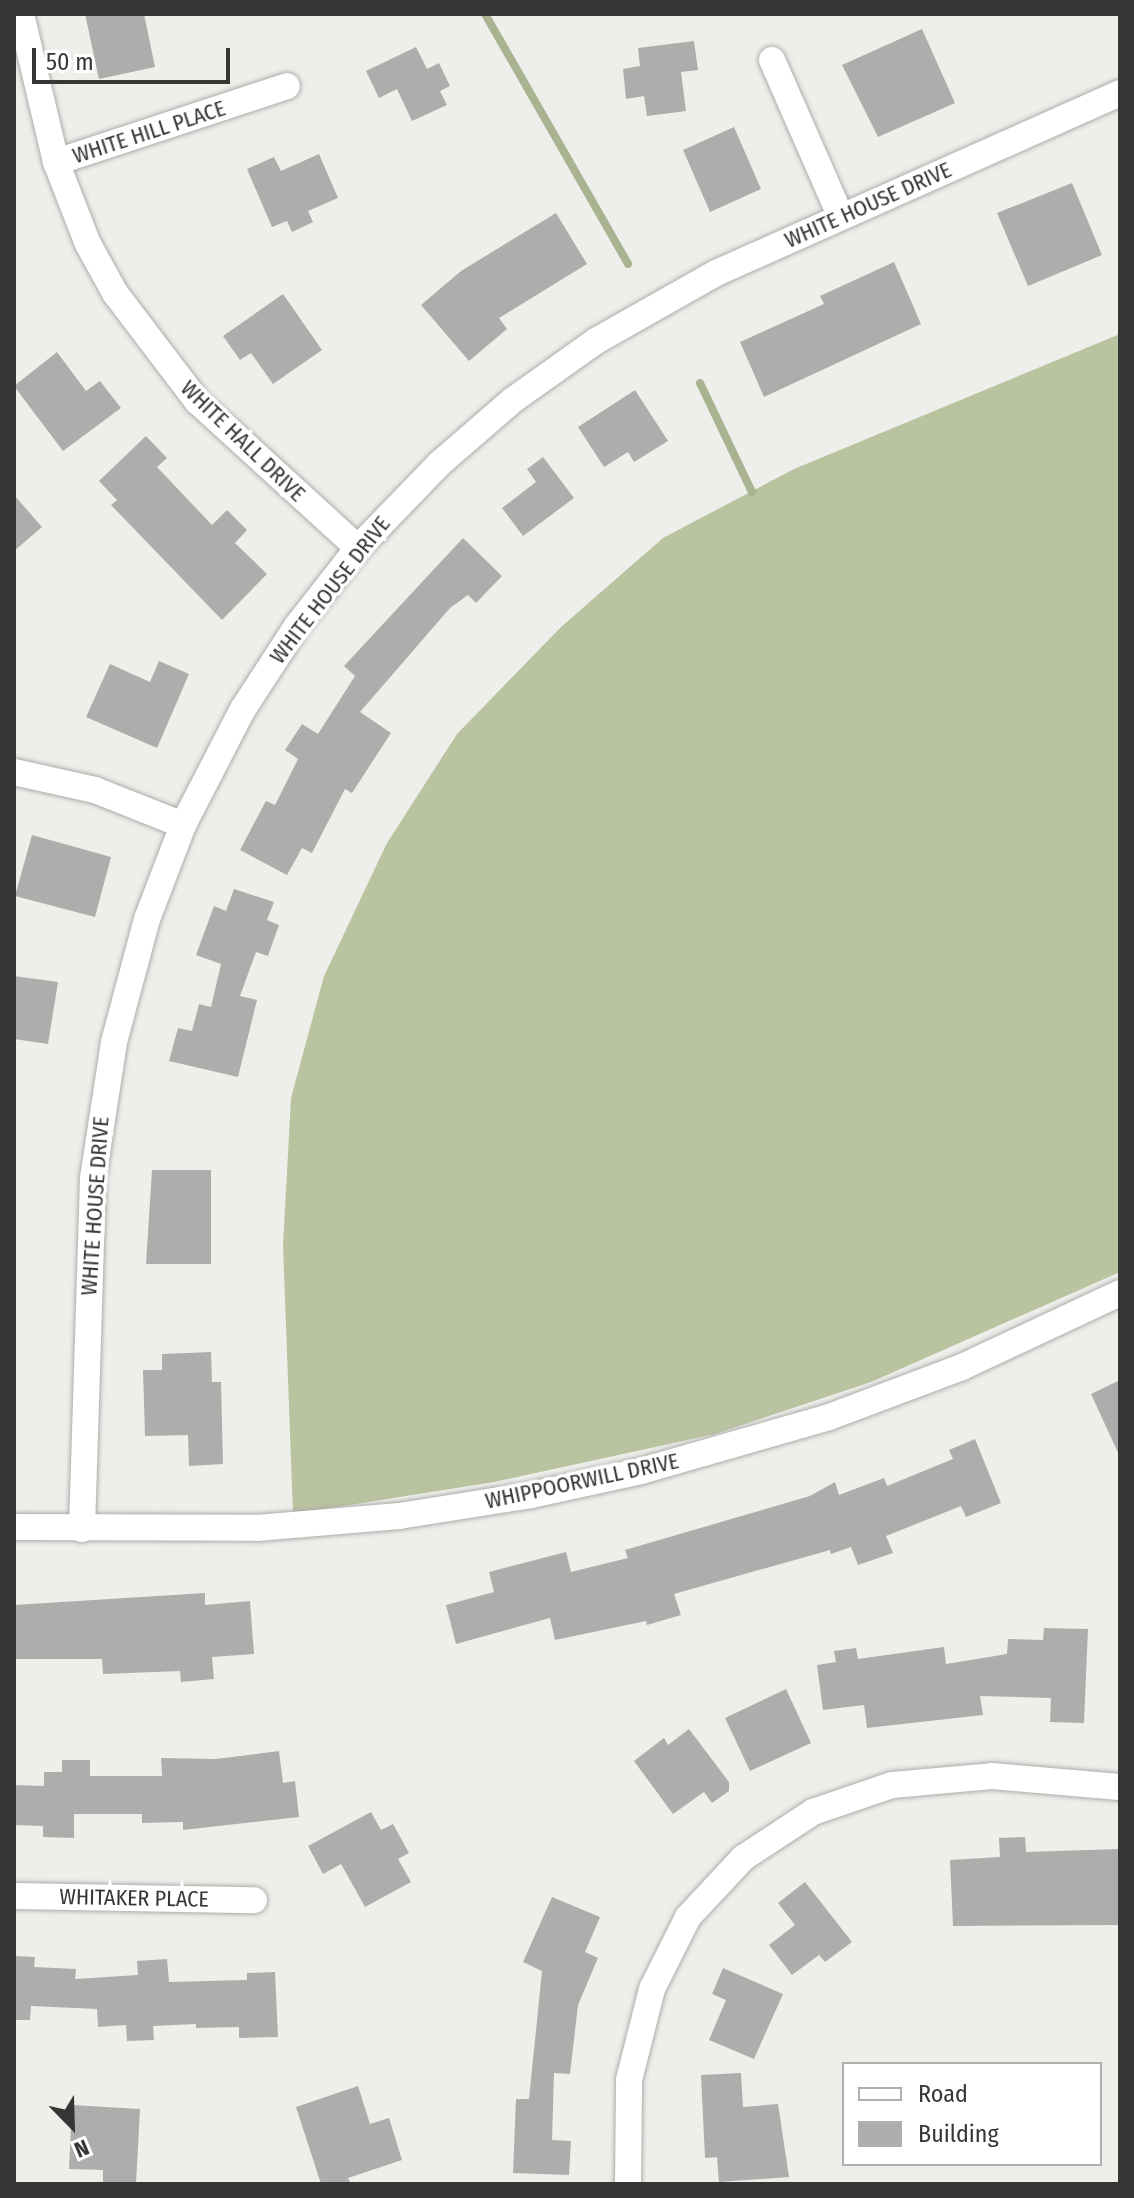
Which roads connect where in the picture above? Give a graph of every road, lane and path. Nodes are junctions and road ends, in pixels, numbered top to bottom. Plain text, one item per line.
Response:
1 (21, 14) edge
2 (772, 60) dead end
3 (287, 86) dead end
4 (1120, 93) edge
5 (56, 162) junction
6 (841, 217) junction
7 (358, 548) junction
8 (14, 772) edge
9 (183, 825) junction
10 (1120, 1293) edge
11 (14, 1527) edge
12 (82, 1529) junction
13 (1120, 1787) edge
14 (14, 1896) edge
15 (254, 1900) dead end
16 (628, 2184) edge

1 - 5 street, WHITE HALL DRIVE
2 - 6 street
3 - 5 street, WHITE HILL PLACE
4 - 6 street, WHITE HOUSE DRIVE
5 - 7 street, WHITE HALL DRIVE
6 - 7 street, WHITE HOUSE DRIVE
7 - 9 street, WHITE HOUSE DRIVE
8 - 9 street
9 - 12 street, WHITE HOUSE DRIVE
10 - 12 street, WHIPPOORWILL DRIVE
11 - 12 street, WHIPPOORWILL DRIVE
13 - 16 street
14 - 15 street, WHITAKER PLACE

